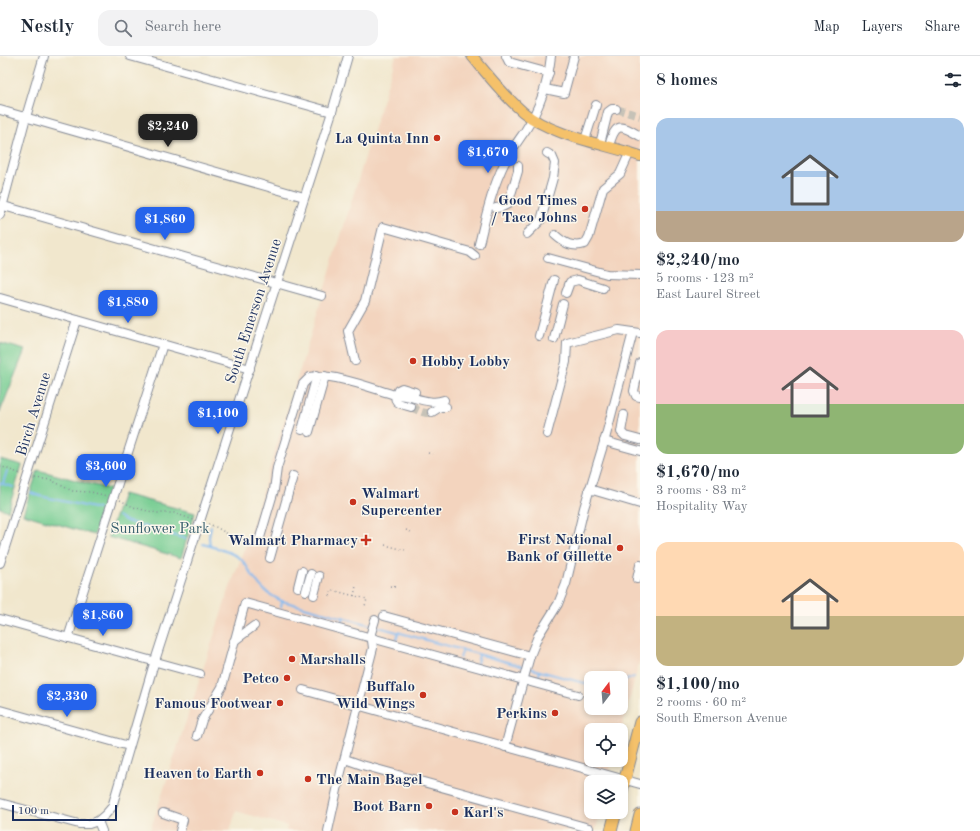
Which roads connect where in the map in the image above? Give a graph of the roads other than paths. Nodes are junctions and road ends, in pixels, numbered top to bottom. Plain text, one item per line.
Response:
1 (44, 56) edge
2 (130, 56) edge
3 (348, 56) edge
4 (472, 56) edge
5 (506, 56) edge
6 (551, 56) edge
7 (574, 56) edge
8 (549, 73) junction
9 (545, 89) junction
10 (596, 105) dead end
11 (616, 109) dead end
12 (0, 110) edge
13 (332, 112) junction
14 (26, 117) junction
15 (532, 118) junction
16 (640, 136) edge
17 (585, 140) junction
18 (604, 145) junction
19 (630, 152) junction
20 (547, 153) dead end
21 (640, 156) edge
22 (518, 166) dead end
23 (304, 197) junction
24 (1, 205) edge
25 (496, 208) dead end
26 (0, 215) edge
27 (527, 234) dead end
28 (554, 235) dead end
29 (479, 244) dead end
30 (475, 256) dead end
31 (548, 258) dead end
32 (640, 274) edge
33 (554, 280) dead end
34 (277, 283) junction
35 (604, 288) dead end
36 (566, 293) dead end
37 (322, 296) dead end
38 (0, 298) edge
39 (563, 304) dead end
40 (77, 320) junction
41 (636, 332) edge
42 (539, 336) dead end
43 (554, 339) dead end
44 (163, 344) junction
45 (355, 361) dead end
46 (640, 363) edge
47 (250, 369) junction
48 (321, 376) junction
49 (395, 394) junction
50 (640, 397) edge
51 (411, 407) tunnel mouth
52 (432, 412) dead end
53 (624, 415) dead end
54 (305, 431) dead end
55 (546, 434) dead end
56 (640, 440) edge
57 (604, 441) junction
58 (640, 451) edge
59 (293, 476) dead end
60 (589, 489) junction
61 (640, 504) edge
62 (259, 541) dead end
63 (270, 558) dead end
64 (0, 563) edge
65 (640, 565) edge
66 (308, 573) joint
67 (636, 578) dead end
68 (384, 616) dead end
69 (0, 619) edge
70 (375, 620) dead end
71 (252, 625) dead end
72 (372, 635) junction
73 (68, 638) junction
74 (235, 638) junction
75 (530, 658) junction
76 (155, 662) junction
77 (200, 674) dead end
78 (524, 678) junction
79 (303, 690) dead end
80 (578, 695) dead end
81 (358, 706) junction
82 (0, 710) edge
83 (640, 722) edge
84 (197, 736) dead end
85 (129, 746) junction
86 (506, 747) junction
87 (344, 759) junction
88 (607, 775) edge
89 (626, 775) edge
90 (628, 781) edge
91 (640, 784) edge
92 (0, 803) edge
93 (163, 813) dead end
94 (640, 815) edge
95 (614, 819) edge
96 (98, 821) junction
97 (102, 831) edge
98 (180, 831) edge
99 (329, 831) edge
100 (588, 831) edge
101 (610, 831) edge
102 (636, 831) edge

1 - 14 street
2 - 13 street
3 - 13 street, South Emerson Avenue
4 - 15 main road
5 - 8 street
6 - 8 street
7 - 9 street
8 - 9 street
9 - 15 street
10 - 17 street
11 - 18 street
12 - 14 street
13 - 23 street, South Emerson Avenue
14 - 23 street
14 - 24 street
15 - 17 main road
15 - 29 street
16 - 18 street
17 - 18 main road
18 - 19 main road
19 - 21 main road
19 - 28 street
20 - 27 street
22 - 25 street
23 - 34 street, South Emerson Avenue
24 - 26 street
24 - 34 street
30 - 45 street
31 - 32 street
33 - 42 street
34 - 37 street
34 - 47 street, South Emerson Avenue
35 - 36 street
38 - 40 street
39 - 43 street
40 - 44 street
40 - 64 street, Birch Avenue
41 - 55 street
41 - 57 street
44 - 47 street
44 - 73 street
46 - 50 street
47 - 76 street, South Emerson Avenue
48 - 49 street
48 - 54 street
48 - 62 street
49 - 51 street
49 - 52 street
53 - 56 street
57 - 58 street
57 - 60 street
59 - 63 street
60 - 61 street
60 - 75 street
65 - 67 street
66 - 66 street
68 - 75 street
69 - 73 street
70 - 72 street
71 - 74 street
72 - 74 street
72 - 78 street
72 - 81 street
73 - 76 street
74 - 84 street
75 - 78 street
76 - 77 street
76 - 85 street, South Emerson Avenue
78 - 80 street
78 - 86 street
79 - 81 street
81 - 86 street
81 - 87 street
82 - 85 street
83 - 89 highway
85 - 96 street, South Emerson Avenue
86 - 88 street
87 - 99 street
87 - 100 street
90 - 91 street
92 - 96 street
93 - 98 street
94 - 102 highway
95 - 101 highway
96 - 97 street

